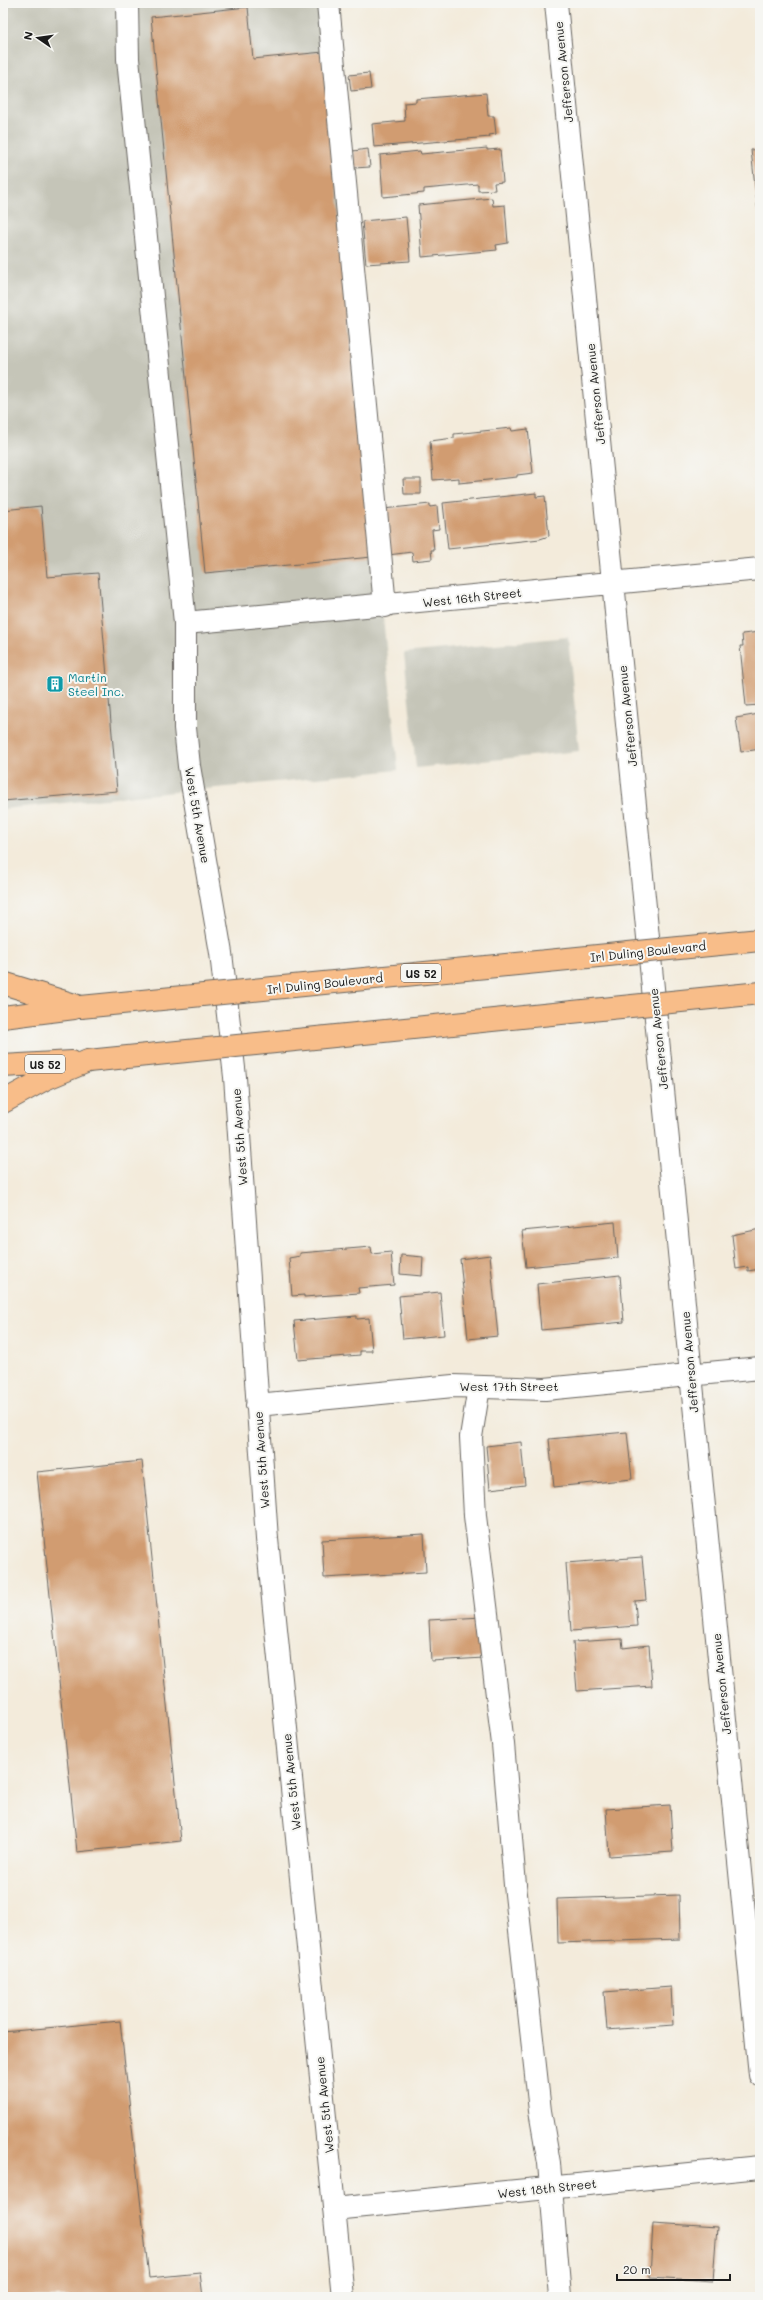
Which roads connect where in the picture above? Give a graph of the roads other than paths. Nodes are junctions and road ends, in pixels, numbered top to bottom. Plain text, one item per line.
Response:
1 (127, 3) edge
2 (328, 3) edge
3 (556, 3) edge
4 (760, 569) edge
5 (614, 583) junction
6 (385, 606) junction
7 (185, 623) junction
8 (760, 940) edge
9 (3, 983) edge
10 (760, 993) edge
11 (81, 1007) junction
12 (3, 1017) edge
13 (88, 1061) junction
14 (3, 1066) edge
15 (3, 1102) edge
16 (760, 1368) edge
17 (691, 1375) junction
18 (479, 1387) junction
19 (257, 1405) junction
20 (760, 2075) edge
21 (760, 2167) edge
22 (551, 2188) junction
23 (334, 2209) junction
24 (343, 2297) edge
25 (560, 2297) edge

1 - 7 street, West 5th Avenue
2 - 6 street
3 - 5 street, Jefferson Avenue
4 - 5 street, West 16th Street
5 - 6 street, West 16th Street
5 - 17 street, Jefferson Avenue
6 - 7 street, West 16th Street
7 - 19 street, West 5th Avenue
8 - 11 highway, Irl Duling Boulevard / US 52, bridge
9 - 11 highway
10 - 13 highway, US 52, bridge
11 - 12 highway, US 52
13 - 14 highway, US 52
13 - 15 highway
16 - 17 street, West 17th Street
17 - 18 street, West 17th Street
17 - 20 street, Jefferson Avenue
18 - 19 street, West 17th Street
18 - 22 street
19 - 23 street, West 5th Avenue
21 - 22 street, West 18th Street
22 - 23 street, West 18th Street
22 - 25 street
23 - 24 street, West 5th Avenue

